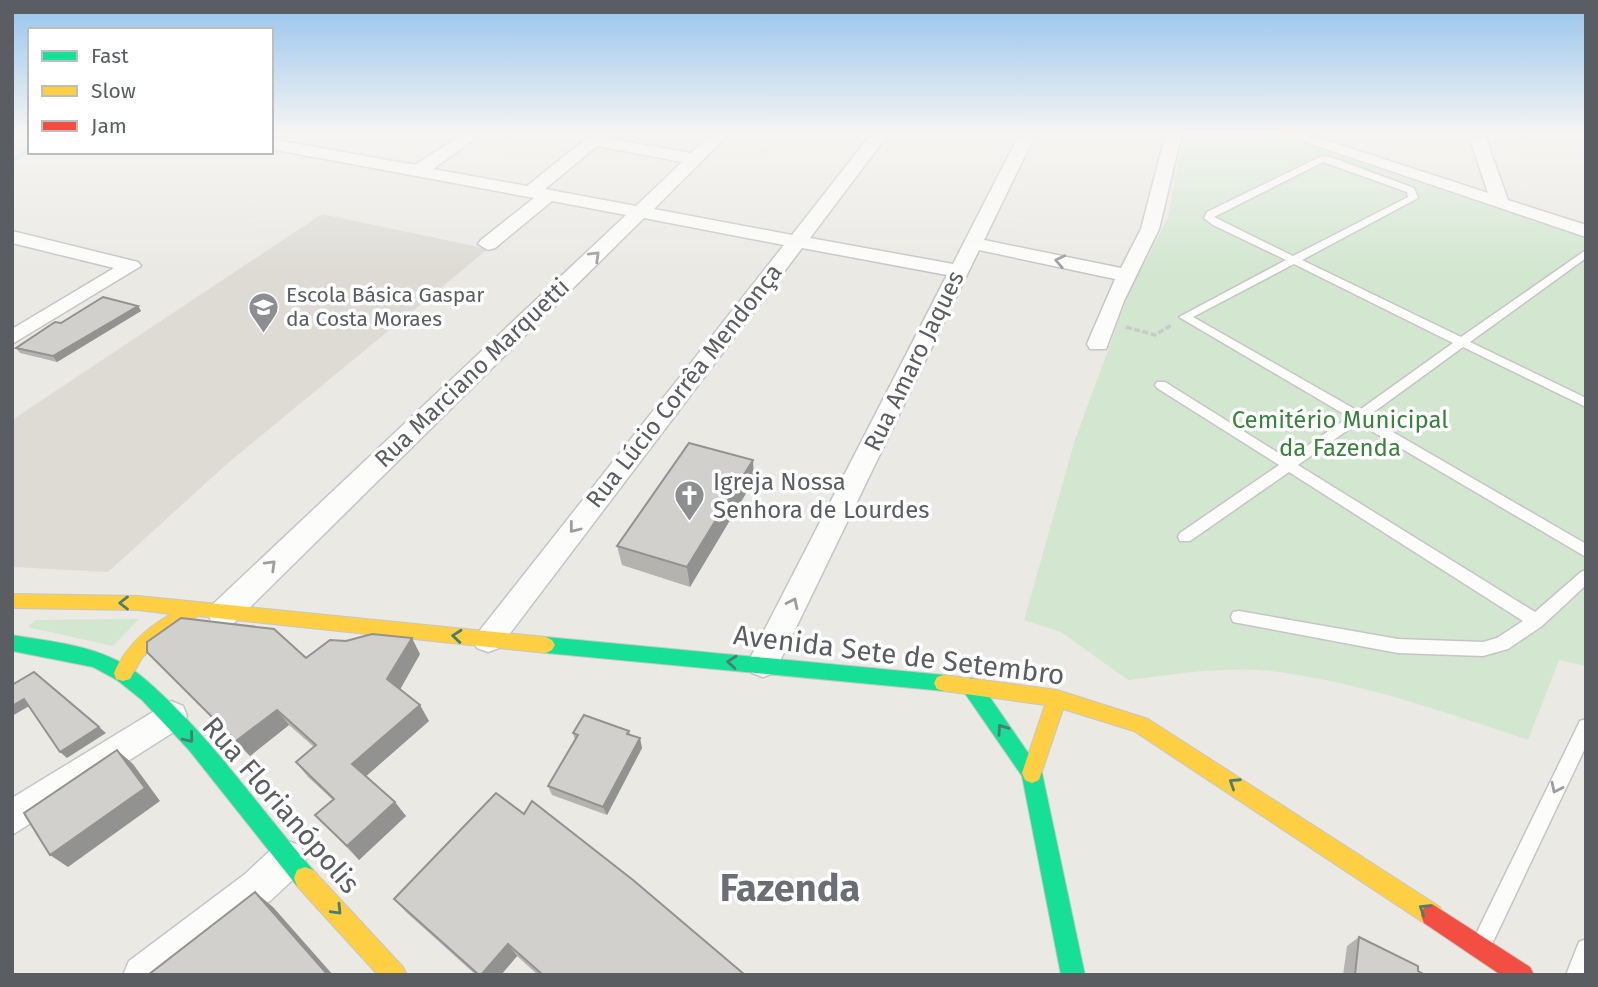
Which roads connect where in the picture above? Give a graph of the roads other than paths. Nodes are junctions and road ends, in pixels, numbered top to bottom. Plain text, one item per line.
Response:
1 (463, 179) edge
2 (554, 179) edge
3 (675, 179) edge
4 (845, 179) edge
5 (1005, 179) edge
6 (1162, 179) edge
7 (1284, 179) edge
8 (1381, 179) edge
9 (1435, 179) edge
10 (1492, 179) edge
11 (540, 193) junction
12 (1500, 202) junction
13 (641, 213) junction
14 (1586, 231) edge
15 (12, 237) edge
16 (796, 242) junction
17 (973, 243) junction
18 (488, 244) dead end
19 (1586, 253) edge
20 (1292, 259) junction
21 (958, 271) junction
22 (1126, 275) junction
23 (12, 338) edge
24 (1462, 343) junction
25 (1098, 344) dead end
26 (1161, 385) dead end
27 (1586, 403) edge
28 (1357, 417) junction
29 (1289, 465) junction
30 (1185, 537) dead end
31 (1586, 551) edge
32 (1586, 576) edge
33 (12, 601) edge
34 (192, 611) junction
35 (223, 614) junction
36 (1239, 618) dead end
37 (1536, 621) junction
38 (488, 639) junction
39 (12, 643) edge
40 (763, 664) junction
41 (123, 673) junction
42 (971, 686) junction
43 (1057, 698) junction
44 (171, 716) junction
45 (1586, 727) edge
46 (1032, 773) junction
47 (12, 818) edge
48 (288, 859) junction
49 (1481, 946) junction
50 (1586, 949) edge
51 (143, 975) edge
52 (395, 975) edge
53 (1073, 975) edge
54 (1522, 975) edge
55 (1577, 975) edge

1 - 11 street
2 - 11 street
3 - 13 street, Rua Marciano Marquetti
4 - 16 street, Rua Lúcio Corrêa Mendonça
5 - 17 street, Rua Amaro Jaques
6 - 22 street
7 - 20 lane
8 - 20 lane
9 - 12 street
10 - 12 street
11 - 13 street
11 - 18 street
12 - 14 street
13 - 16 street
35 -> 13 street, Rua Marciano Marquetti
15 - 23 street
16 - 21 street
16 -> 38 street, Rua Lúcio Corrêa Mendonça
17 - 21 street, Rua Amaro Jaques
22 -> 17 street
19 - 24 lane
20 - 24 lane
20 - 28 lane
40 -> 21 street, Rua Amaro Jaques
22 - 25 street
24 - 27 lane
24 - 28 lane
26 - 29 lane
28 - 29 lane
28 - 31 lane
29 - 30 lane
29 - 37 lane
32 - 37 lane
34 -> 33 main road, Avenida Sete de Setembro
34 - 35 main road, Avenida Sete de Setembro
34 - 41 main road
38 -> 35 main road, Avenida Sete de Setembro
36 - 37 lane
40 -> 38 main road, Avenida Sete de Setembro
39 - 41 main road, Rua Florianópolis
40 - 42 main road, Avenida Sete de Setembro
41 - 44 main road, Rua Florianópolis
42 - 43 main road, Avenida Sete de Setembro
46 -> 42 main road
43 - 46 main road
49 -> 43 main road, Avenida Sete de Setembro
44 - 47 street
44 -> 48 main road, Rua Florianópolis
45 -> 49 lane
46 - 53 main road
48 - 51 street
48 -> 52 main road, Rua Florianópolis
49 - 54 main road, Avenida Sete de Setembro
50 - 55 lane

